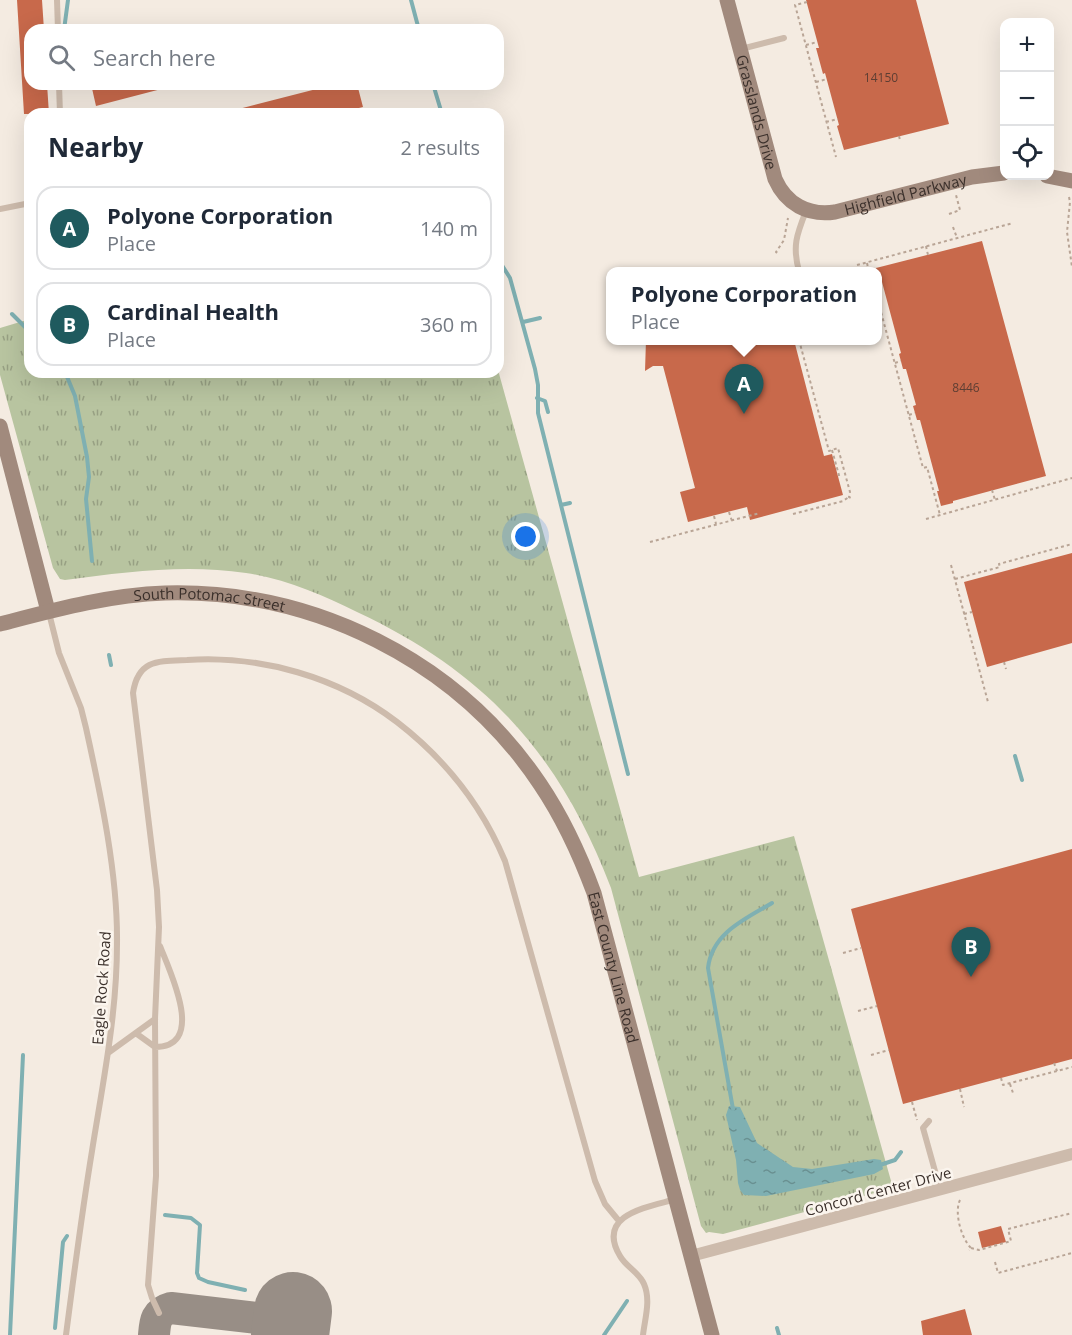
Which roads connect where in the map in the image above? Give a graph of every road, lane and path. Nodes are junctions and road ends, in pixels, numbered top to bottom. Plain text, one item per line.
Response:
1 (57, 0) edge
2 (727, 0) edge
3 (797, 0) edge
4 (807, 2) dead end
5 (798, 4) junction
6 (58, 24) edge
7 (784, 38) dead end
8 (817, 42) dead end
9 (806, 45) junction
10 (740, 49) junction
11 (827, 79) dead end
12 (816, 82) junction
13 (59, 90) edge
14 (60, 108) edge
15 (838, 119) dead end
16 (826, 122) junction
17 (836, 158) dead end
18 (1000, 174) edge
19 (1054, 177) edge
20 (1072, 181) edge
21 (956, 193) dead end
22 (1069, 197) dead end
23 (24, 204) edge
24 (0, 209) edge
25 (806, 210) junction
26 (949, 213) dead end
27 (788, 218) dead end
28 (1013, 222) dead end
29 (953, 227) dead end
30 (957, 238) junction
31 (926, 246) junction
32 (777, 253) dead end
33 (928, 255) dead end
34 (867, 263) dead end
35 (857, 265) dead end
36 (798, 267) edge
37 (868, 267) edge
38 (1072, 267) edge
39 (882, 316) edge
40 (800, 345) edge
41 (901, 362) dead end
42 (895, 363) junction
43 (813, 393) junction
44 (808, 394) dead end
45 (915, 413) dead end
46 (909, 415) junction
47 (0, 426) edge
48 (824, 431) junction
49 (818, 433) dead end
50 (830, 450) junction
51 (823, 452) dead end
52 (846, 478) junction
53 (1072, 478) edge
54 (992, 490) dead end
55 (995, 500) junction
56 (729, 512) dead end
57 (760, 513) dead end
58 (793, 514) dead end
59 (940, 515) junction
60 (714, 516) dead end
61 (926, 519) dead end
62 (732, 521) junction
63 (716, 525) junction
64 (650, 542) dead end
65 (1072, 544) edge
66 (951, 565) dead end
67 (970, 575) junction
68 (955, 579) junction
69 (971, 580) dead end
70 (48, 611) junction
71 (972, 612) dead end
72 (964, 614) junction
73 (0, 624) edge
74 (411, 659) joint
75 (1004, 663) dead end
76 (1006, 669) dead end
77 (988, 702) dead end
78 (159, 943) junction
79 (861, 948) dead end
80 (843, 953) dead end
81 (877, 1006) dead end
82 (858, 1011) dead end
83 (155, 1019) junction
84 (137, 1034) junction
85 (155, 1047) junction
86 (889, 1050) dead end
87 (108, 1053) junction
88 (871, 1055) dead end
89 (1054, 1063) dead end
90 (1072, 1067) edge
91 (1056, 1071) junction
92 (1001, 1078) dead end
93 (1010, 1084) junction
94 (960, 1089) dead end
95 (1012, 1093) dead end
96 (912, 1102) dead end
97 (964, 1107) dead end
98 (917, 1120) dead end
99 (929, 1121) dead end
100 (1072, 1154) edge
101 (940, 1190) junction
102 (676, 1199) junction
103 (960, 1200) dead end
104 (1072, 1213) edge
105 (619, 1221) junction
106 (1009, 1234) junction
107 (1004, 1235) dead end
108 (1072, 1253) edge
109 (692, 1256) junction
110 (995, 1262) dead end
111 (159, 1313) dead end
112 (66, 1335) edge
113 (643, 1335) edge
114 (712, 1335) edge

1 - 6 lane
2 - 10 main road, Grasslands Drive
3 - 5 path
4 - 5 path
5 - 9 path
7 - 10 lane
8 - 9 path
9 - 12 path
10 - 25 main road, Grasslands Drive
11 - 12 path
12 - 16 path
13 - 14 lane
15 - 16 path
16 - 17 path
18 - 25 main road, Highfield Parkway
19 - 20 main road
21 - 26 path
22 - 38 path
23 - 24 lane
25 - 36 lane
27 - 32 path
28 - 30 path
29 - 30 path
30 - 31 path
31 - 33 path
31 - 35 path
34 - 37 path
39 - 42 path
40 - 43 path
41 - 42 path
42 - 46 path
43 - 44 path
43 - 48 path
45 - 46 path
46 - 59 path
47 - 70 main road
48 - 49 path
48 - 50 path
50 - 51 path
50 - 52 path
50 - 52 path
52 - 58 path
53 - 55 path
54 - 55 path
55 - 59 path
56 - 62 path
57 - 62 path
59 - 61 path
60 - 63 path
62 - 63 path
63 - 64 path
65 - 67 path
66 - 68 path
67 - 68 path
67 - 69 path
68 - 72 path
70 - 73 main road, South Potomac Street
70 - 74 main road, South Potomac Street
70 - 87 lane, Eagle Rock Road
71 - 72 path
72 - 77 path
74 - 102 main road, East County Line Road
75 - 76 path
78 - 83 lane
78 - 85 lane
78 - 105 lane
79 - 80 path
81 - 82 path
83 - 84 lane
83 - 85 lane
84 - 85 lane
84 - 87 lane
85 - 111 lane
86 - 88 path
87 - 112 lane, Eagle Rock Road
89 - 91 path
90 - 91 path
91 - 93 path
92 - 93 path
93 - 95 path
94 - 97 path
96 - 98 path
99 - 101 lane
100 - 101 street, Concord Center Drive
101 - 109 street, Concord Center Drive
102 - 105 lane
102 - 109 main road, East County Line Road
103 - 106 path
104 - 106 path
105 - 113 lane
106 - 107 path
108 - 110 path
109 - 114 main road, East County Line Road

